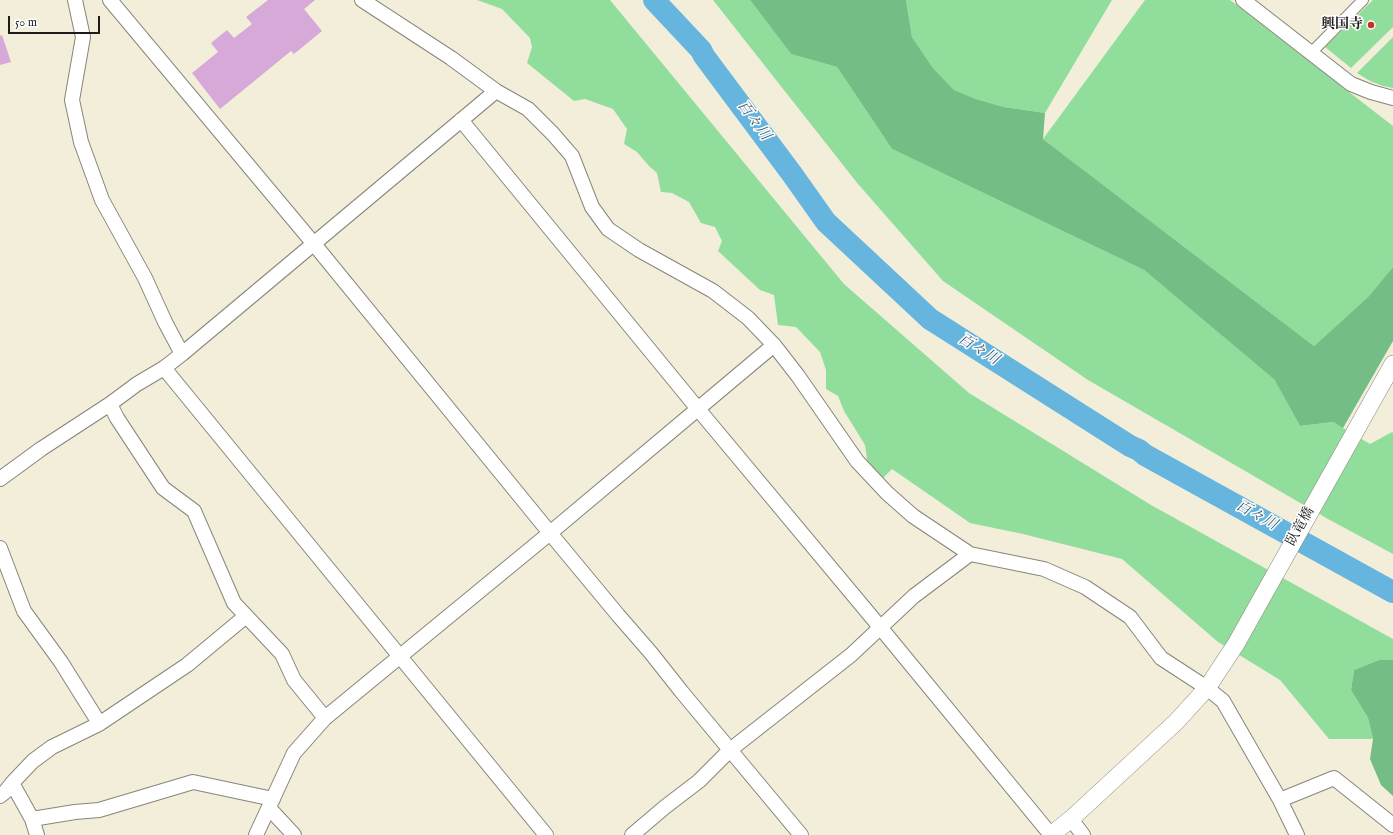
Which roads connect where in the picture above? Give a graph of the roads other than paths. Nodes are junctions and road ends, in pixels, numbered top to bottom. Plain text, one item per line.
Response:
1 (75, 0) edge
2 (110, 0) edge
3 (362, 0) edge
4 (1243, 0) edge
5 (1363, 0) edge
6 (1311, 53) junction
7 (496, 91) junction
8 (1393, 98) edge
9 (461, 120) junction
10 (314, 244) junction
11 (774, 345) junction
12 (182, 354) junction
13 (1393, 364) edge
14 (164, 368) junction
15 (110, 404) junction
16 (698, 409) junction
17 (0, 479) edge
18 (550, 533) junction
19 (0, 548) edge
20 (970, 554) junction
21 (246, 616) junction
22 (880, 627) junction
23 (399, 656) junction
24 (1207, 688) junction
25 (325, 718) junction
26 (99, 724) junction
27 (730, 750) junction
28 (12, 783) junction
29 (0, 796) edge
30 (1280, 800) junction
31 (271, 803) junction
32 (32, 819) junction
33 (1071, 819) junction
34 (1393, 825) edge
35 (37, 835) edge
36 (256, 835) edge
37 (294, 835) edge
38 (546, 835) edge
39 (632, 835) edge
40 (801, 835) edge
41 (1051, 835) edge
42 (1083, 835) edge
43 (1297, 835) edge

1 - 12 street
2 - 10 street
3 - 7 street
4 - 6 street
5 - 6 street
6 - 8 street
7 - 9 street
7 - 11 street
9 - 10 street
9 - 16 street
10 - 12 street
10 - 18 street
11 - 16 street
11 - 20 street
12 - 14 street
13 - 24 street, 臥竜橋
14 - 15 street
14 - 23 street
15 - 17 street
15 - 21 street
16 - 18 street
16 - 22 street
18 - 23 street
18 - 27 street
19 - 26 street
20 - 22 street
20 - 24 street
21 - 25 street
21 - 26 street
22 - 27 street
22 - 41 street
23 - 25 street
23 - 38 street
24 - 30 street
24 - 33 street, 臥竜橋
25 - 31 street
26 - 28 street
27 - 39 street
27 - 40 street
28 - 29 street
28 - 32 street
30 - 34 street
30 - 43 street
31 - 32 street
31 - 36 street
31 - 37 street
32 - 35 street
33 - 41 street, 臥竜橋
33 - 42 street

